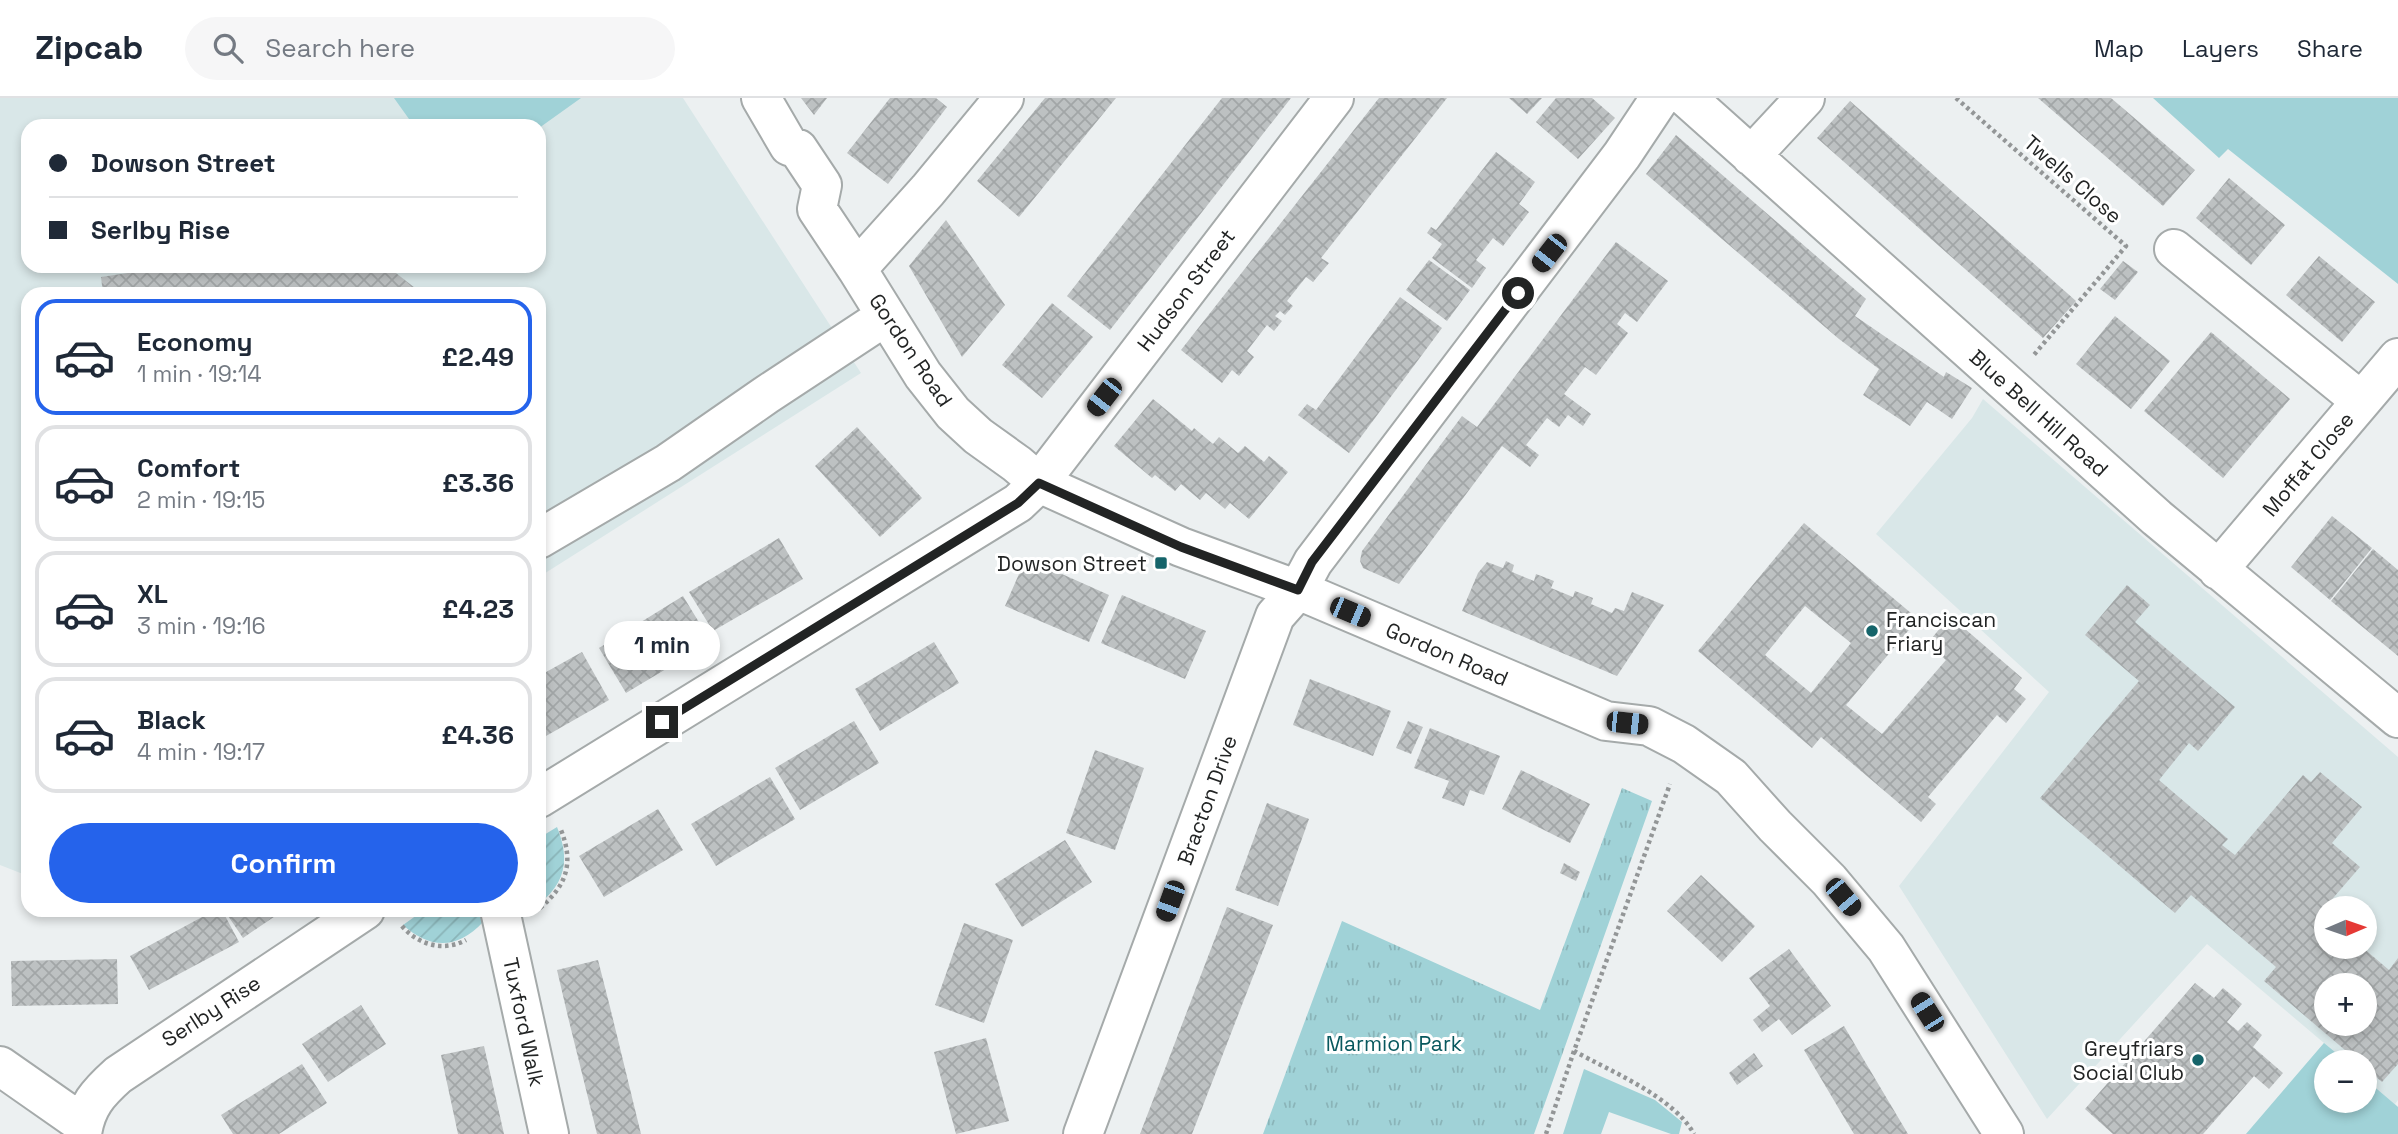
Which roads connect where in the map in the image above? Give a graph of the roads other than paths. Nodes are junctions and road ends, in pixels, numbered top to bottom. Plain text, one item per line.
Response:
1 (761, 98) edge
2 (1004, 98) edge
3 (1334, 98) edge
4 (1660, 98) edge
5 (1687, 98) edge
6 (1805, 98) edge
7 (1751, 156) junction
8 (2174, 249) dead end
9 (858, 269) junction
10 (886, 316) junction
11 (2398, 358) edge
12 (2361, 401) junction
13 (1039, 483) junction
14 (546, 535) edge
15 (2218, 570) junction
16 (1298, 590) junction
17 (2398, 718) edge
18 (546, 793) edge
19 (379, 917) edge
20 (502, 917) edge
21 (0, 1066) edge
22 (82, 1129) edge
23 (549, 1134) edge
24 (1083, 1134) edge
25 (2004, 1134) edge

1 - 9 street, Gordon Road
2 - 9 street
3 - 13 street, Hudson Street
4 - 16 street
5 - 7 street, Blue Bell Hill Road
6 - 7 street
7 - 15 street, Blue Bell Hill Road
8 - 12 street
9 - 10 street, Gordon Road
10 - 13 street, Gordon Road
10 - 14 street
11 - 12 street, Moffat Close
12 - 15 street, Moffat Close
13 - 16 street, Gordon Road
13 - 18 street
15 - 17 street, Blue Bell Hill Road
16 - 24 street, Bracton Drive
16 - 25 street, Gordon Road
19 - 22 street, Serlby Rise
20 - 23 street, Tuxford Walk
21 - 22 street

